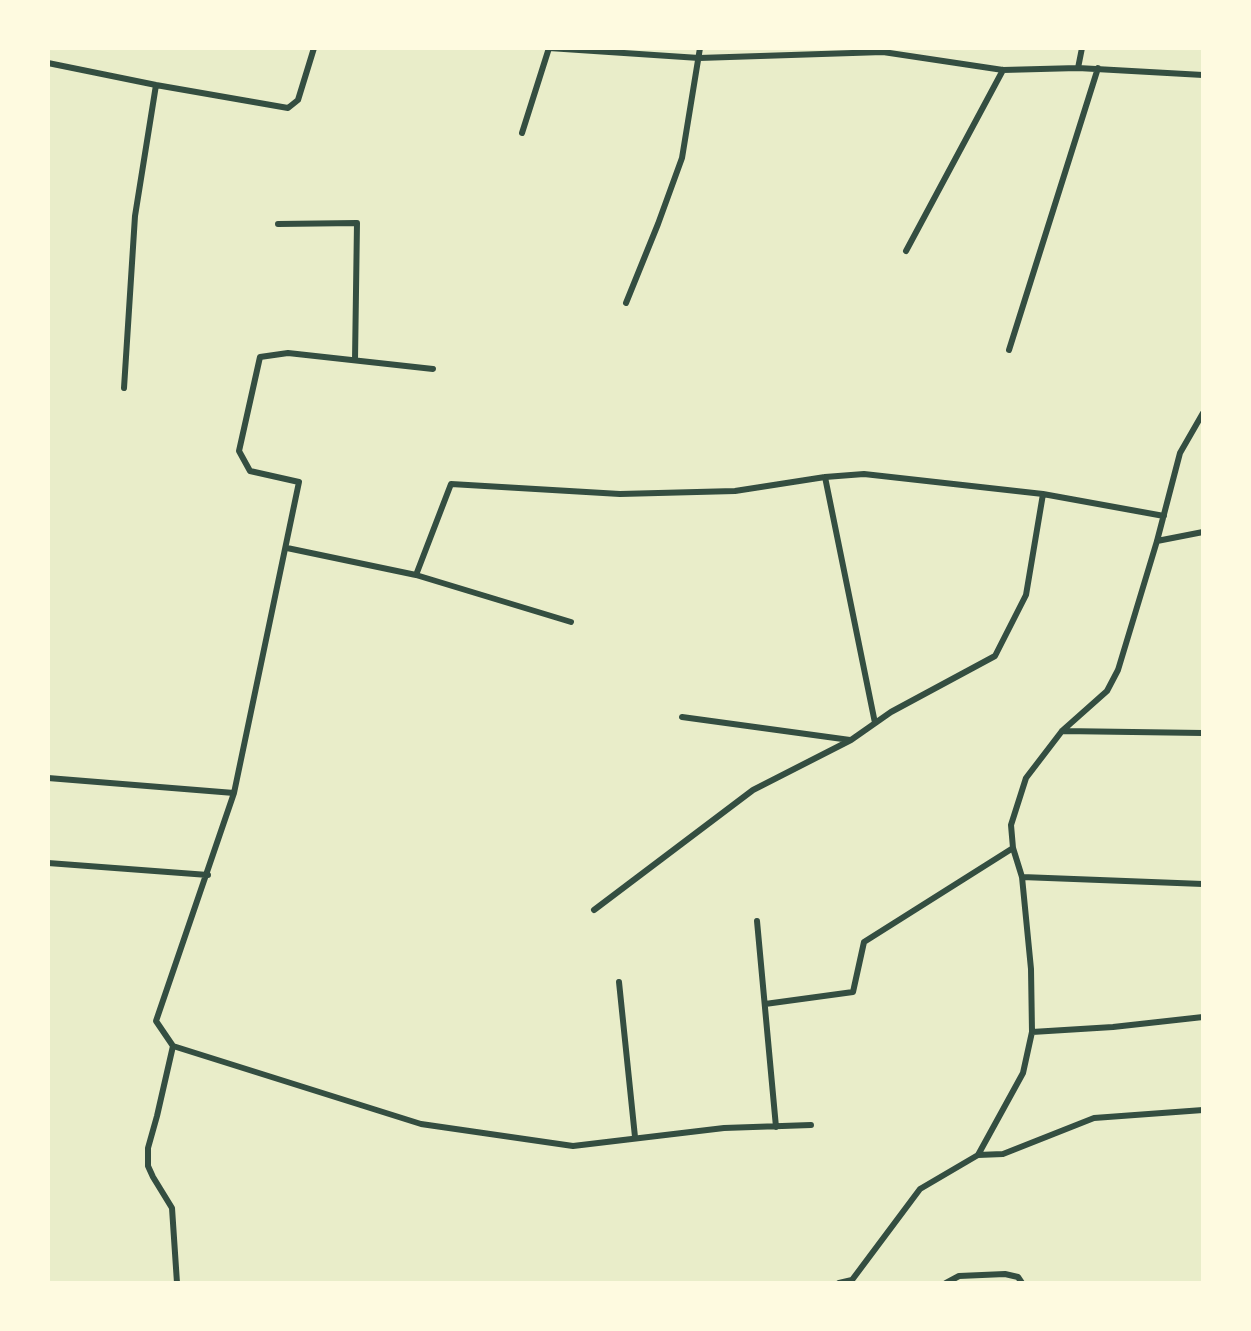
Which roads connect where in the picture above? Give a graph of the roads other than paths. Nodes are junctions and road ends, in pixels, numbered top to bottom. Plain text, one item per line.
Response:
1 (314, 48) edge
2 (549, 48) edge
3 (700, 48) edge
4 (1082, 48) edge
5 (884, 50) edge
6 (699, 58) junction
7 (48, 63) edge
8 (1078, 68) junction
9 (1098, 69) junction
10 (1003, 70) junction
11 (1203, 75) edge
12 (156, 85) junction
13 (522, 133) dead end
14 (278, 224) dead end
15 (906, 251) dead end
16 (626, 303) dead end
17 (1010, 350) dead end
18 (355, 360) junction
19 (433, 369) dead end
20 (124, 388) dead end
21 (1203, 413) edge
22 (825, 477) junction
23 (1043, 494) junction
24 (1164, 516) junction
25 (1203, 532) edge
26 (1157, 541) junction
27 (287, 548) junction
28 (416, 575) junction
29 (571, 622) dead end
30 (682, 717) dead end
31 (875, 723) junction
32 (1062, 731) junction
33 (1203, 733) edge
34 (850, 740) junction
35 (48, 778) edge
36 (234, 793) junction
37 (1013, 848) junction
38 (48, 863) edge
39 (207, 875) junction
40 (1022, 877) junction
41 (1203, 884) edge
42 (594, 910) dead end
43 (757, 921) dead end
44 (619, 982) dead end
45 (765, 1004) junction
46 (1203, 1017) edge
47 (1032, 1032) junction
48 (173, 1046) junction
49 (1203, 1110) edge
50 (811, 1125) dead end
51 (776, 1127) junction
52 (635, 1137) junction
53 (978, 1155) junction
54 (854, 1282) edge
55 (177, 1283) edge
56 (839, 1283) edge
57 (946, 1283) edge
58 (1023, 1283) edge

1 - 12 street
2 - 6 street
2 - 13 street
3 - 6 street
4 - 8 street
5 - 6 street
5 - 10 street
6 - 16 street
7 - 12 street
8 - 9 street
8 - 10 street
9 - 11 street
9 - 17 street
10 - 15 street
12 - 20 street
14 - 18 street
18 - 19 street
18 - 27 street
21 - 24 street
22 - 23 street
22 - 28 street
22 - 31 street
23 - 24 street
23 - 31 street
24 - 26 street
25 - 26 street
26 - 32 street
27 - 28 street
27 - 36 street
28 - 29 street
30 - 34 street
31 - 34 street
32 - 33 street
32 - 37 street
34 - 42 street
35 - 36 street
36 - 39 street
37 - 40 street
37 - 45 street
38 - 39 street
39 - 48 street
40 - 41 street
40 - 47 street
43 - 45 street
44 - 52 street
45 - 51 street
46 - 47 street
47 - 53 street
48 - 52 street
48 - 55 street
49 - 53 street
50 - 51 street
51 - 52 street
53 - 54 street
54 - 56 street
57 - 58 street

